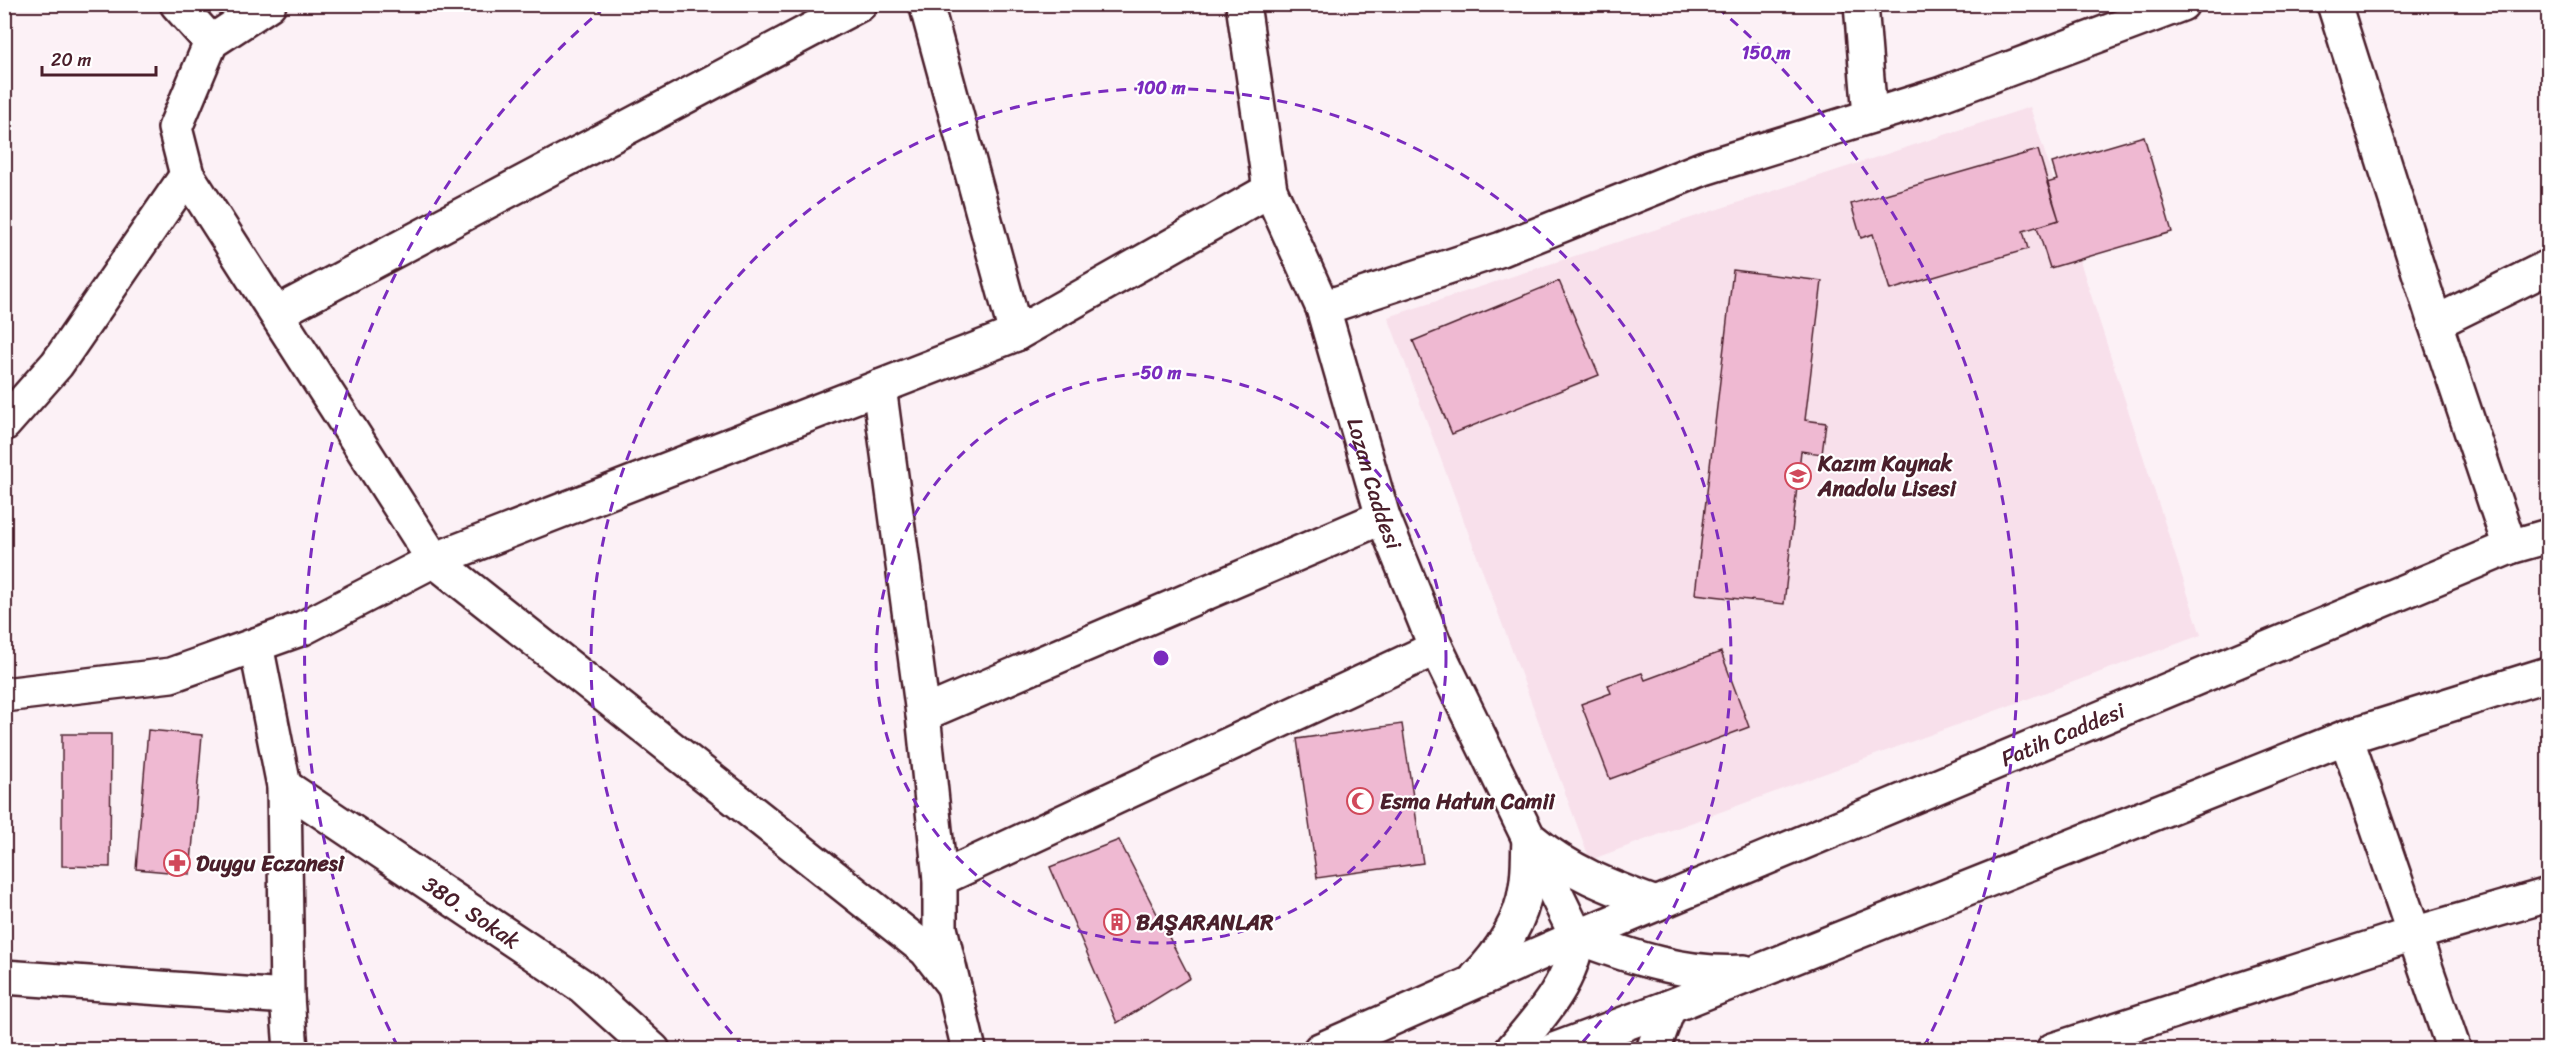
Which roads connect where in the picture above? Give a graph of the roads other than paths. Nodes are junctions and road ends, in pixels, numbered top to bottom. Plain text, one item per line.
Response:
1 (177, 4) edge
2 (269, 4) edge
3 (860, 4) edge
4 (926, 4) edge
5 (1243, 4) edge
6 (1862, 4) edge
7 (2182, 4) edge
8 (2334, 4) edge
9 (211, 42) junction
10 (1870, 117) junction
11 (187, 175) junction
12 (1270, 190) junction
13 (2548, 267) edge
14 (1323, 308) junction
15 (277, 313) junction
16 (2435, 323) junction
17 (1016, 334) junction
18 (879, 387) junction
19 (4, 424) edge
20 (1383, 517) junction
21 (2548, 536) edge
22 (2510, 547) junction
23 (434, 560) junction
24 (256, 645) junction
25 (1436, 648) junction
26 (2548, 674) edge
27 (4, 695) edge
28 (923, 714) junction
29 (2346, 736) junction
30 (284, 786) junction
31 (1529, 837) junction
32 (940, 879) junction
33 (2548, 895) edge
34 (1656, 904) junction
35 (2413, 934) junction
36 (1577, 937) junction
37 (1761, 970) junction
38 (4, 977) edge
39 (1473, 981) junction
40 (954, 986) junction
41 (287, 997) junction
42 (1669, 1007) junction
43 (291, 1050) edge
44 (653, 1050) edge
45 (969, 1050) edge
46 (1320, 1050) edge
47 (1512, 1050) edge
48 (1554, 1050) edge
49 (1653, 1050) edge
50 (2053, 1050) edge
51 (2454, 1050) edge

1 - 9 street
2 - 9 street
3 - 15 street
4 - 17 street
5 - 12 street, Lozan Caddesi
6 - 10 street
7 - 10 street
8 - 16 street
9 - 11 street
10 - 14 street
11 - 15 street
11 - 19 street
12 - 14 street, Lozan Caddesi
12 - 17 street
13 - 16 street
14 - 20 street, Lozan Caddesi
15 - 23 street
16 - 22 street
17 - 18 street
18 - 23 street
18 - 28 street
20 - 25 street, Lozan Caddesi
20 - 28 street
21 - 22 street, Fatih Caddesi
22 - 34 street, Fatih Caddesi
23 - 24 street
23 - 40 street
24 - 27 street
24 - 30 street
25 - 31 street, Lozan Caddesi
25 - 32 street
26 - 29 street
28 - 32 street
29 - 35 street
29 - 37 street
30 - 41 street
30 - 44 street, 380. Sokak
31 - 34 street
31 - 36 street, Lozan Caddesi
31 - 39 street
32 - 40 street
33 - 35 street
34 - 36 street, Fatih Caddesi
35 - 50 street
35 - 51 street
36 - 37 street
36 - 39 street, Fatih Caddesi
36 - 47 street
37 - 42 street
38 - 41 street
39 - 46 street, Fatih Caddesi
40 - 45 street
41 - 43 street
42 - 48 street
42 - 49 street

